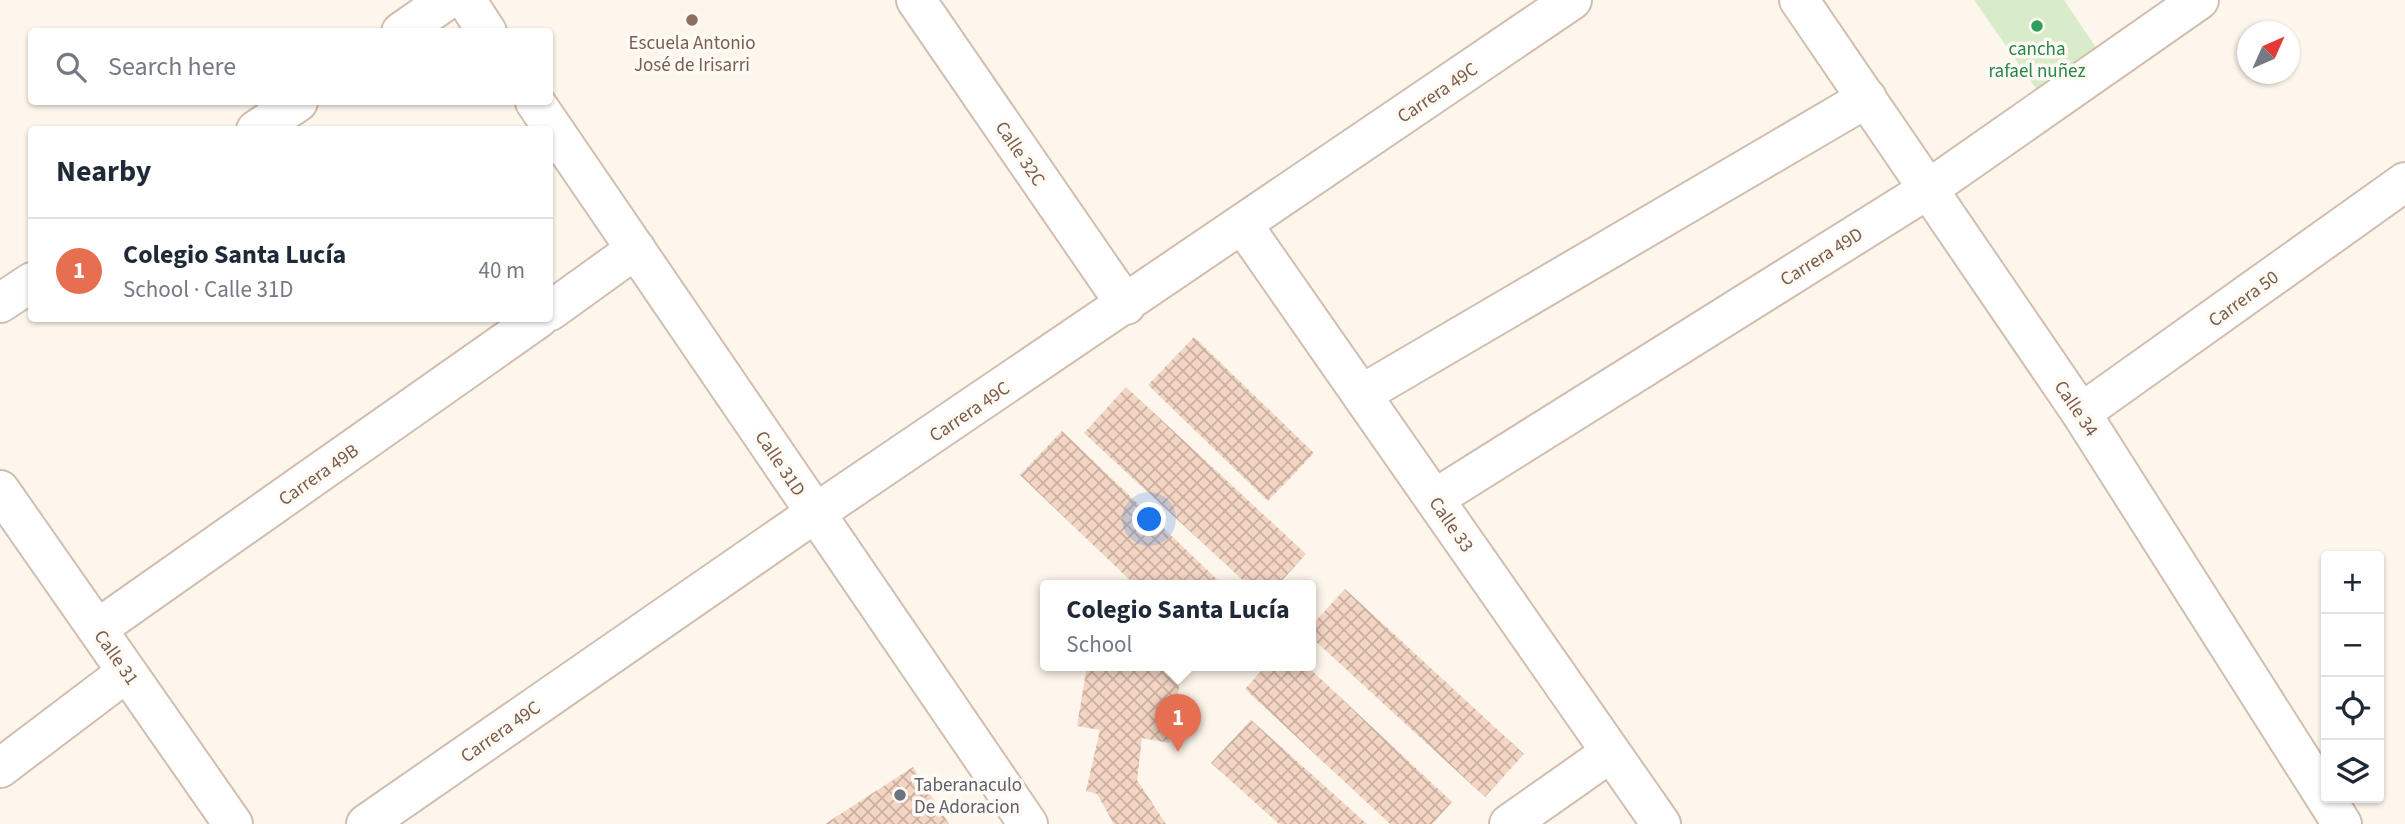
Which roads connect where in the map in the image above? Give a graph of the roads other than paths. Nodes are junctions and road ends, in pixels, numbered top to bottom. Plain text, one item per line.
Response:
1 (447, 0) edge
2 (466, 0) edge
3 (916, 0) edge
4 (1572, 0) edge
5 (1799, 0) edge
6 (2199, 0) edge
7 (407, 28) edge
8 (484, 28) edge
9 (1867, 98) junction
10 (294, 105) edge
11 (537, 105) edge
12 (262, 126) edge
13 (551, 126) edge
14 (553, 128) edge
15 (2405, 182) edge
16 (1927, 190) junction
17 (1243, 225) junction
18 (636, 249) junction
19 (28, 285) edge
20 (0, 303) edge
21 (1126, 306) junction
22 (553, 309) edge
23 (533, 322) edge
24 (1362, 394) junction
25 (2081, 414) junction
26 (0, 490) edge
27 (1434, 499) junction
28 (816, 513) junction
29 (97, 629) junction
30 (127, 672) junction
31 (1610, 753) junction
32 (0, 768) edge
33 (233, 824) edge
34 (366, 824) edge
35 (1028, 824) edge
36 (1509, 824) edge
37 (1661, 824) edge
38 (2342, 824) edge

1 - 7 street
2 - 8 street
3 - 21 street, Calle 32C
4 - 17 street, Carrera 49C
5 - 9 street, Calle 34
6 - 16 street, Carrera 49D
9 - 16 street, Calle 34
9 - 24 street
10 - 12 street
11 - 13 street, Calle 31D
14 - 18 street, Calle 31D
15 - 25 street, Carrera 50
16 - 25 street, Calle 34
16 - 27 street, Carrera 49D
17 - 21 street, Carrera 49C
17 - 24 street, Calle 33
18 - 22 street
18 - 28 street, Calle 31D
19 - 20 street
21 - 28 street, Carrera 49C
23 - 29 street, Carrera 49B
24 - 27 street, Calle 33
25 - 38 street, Calle 34
26 - 29 street, Calle 31
27 - 31 street, Calle 33
28 - 34 street, Carrera 49C
28 - 35 street, Calle 31D
29 - 30 street, Calle 31
30 - 32 street
30 - 33 street, Calle 31
31 - 36 street
31 - 37 street, Calle 33

